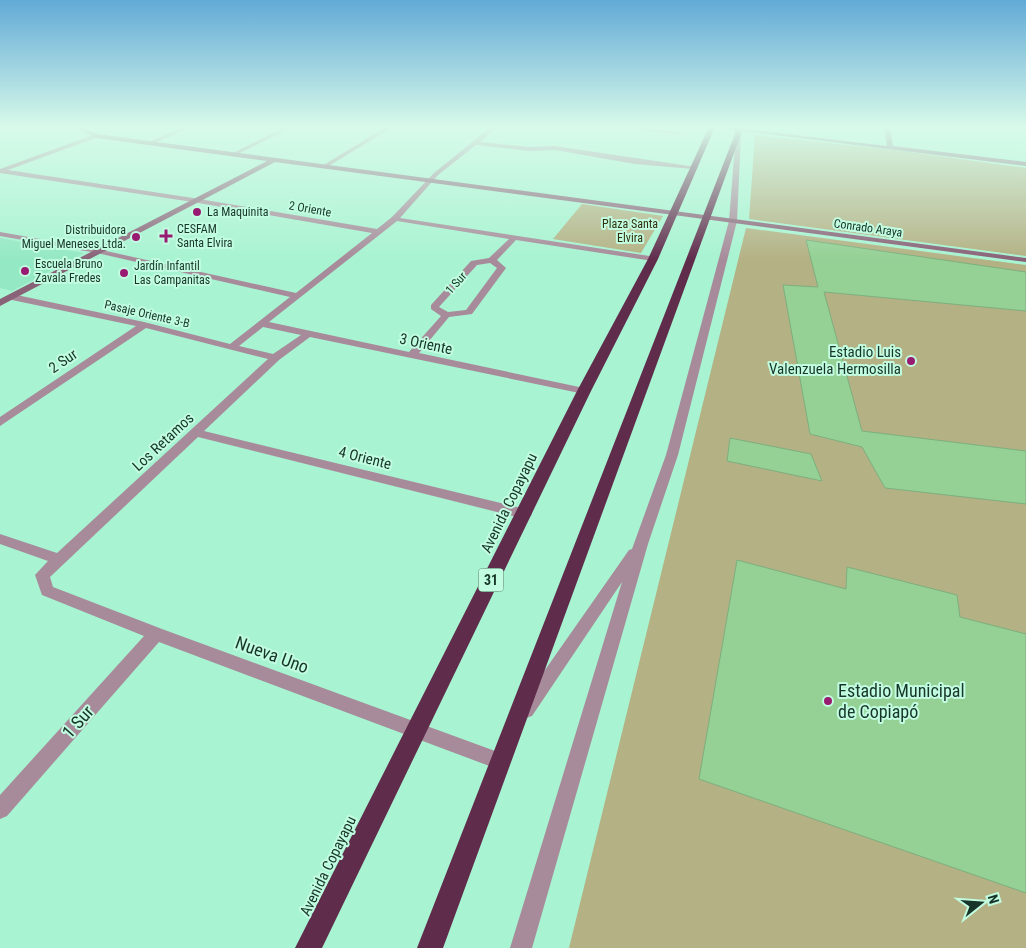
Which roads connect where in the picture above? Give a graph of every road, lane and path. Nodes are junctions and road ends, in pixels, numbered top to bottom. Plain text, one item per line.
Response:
1 (2, 171) edge
2 (251, 171) edge
3 (362, 171) edge
4 (440, 171) edge
5 (692, 171) edge
6 (723, 171) edge
7 (736, 171) edge
8 (432, 181) junction
9 (193, 200) junction
10 (675, 213) junction
11 (707, 218) junction
12 (395, 219) junction
13 (733, 221) junction
14 (378, 232) junction
15 (0, 234) edge
16 (514, 238) junction
17 (97, 251) junction
18 (492, 260) junction
19 (653, 260) junction
20 (1026, 260) edge
21 (298, 296) junction
22 (12, 297) junction
23 (0, 303) edge
24 (446, 315) junction
25 (263, 324) junction
26 (144, 325) junction
27 (308, 334) junction
28 (232, 347) junction
29 (411, 356) junction
30 (275, 358) junction
31 (584, 391) junction
32 (0, 422) edge
33 (197, 433) junction
34 (525, 514) junction
35 (0, 539) edge
36 (642, 544) junction
37 (60, 559) junction
38 (42, 575) joint
39 (156, 634) junction
40 (516, 724) junction
41 (416, 728) junction
42 (500, 761) junction
43 (0, 809) edge
44 (308, 948) edge
45 (430, 948) edge
46 (521, 948) edge

1 - 9 street, 2 Oriente
2 - 9 street
3 - 8 street, Conrado Araya
4 - 8 street
5 - 10 highway, Avenida Copayapu / 31
6 - 11 highway
7 - 13 street
8 - 10 street, Conrado Araya
8 - 12 street
9 - 14 street, 2 Oriente
9 - 17 street
10 - 11 street, Conrado Araya
10 - 19 highway, Avenida Copayapu / 31
11 - 13 street, Conrado Araya
11 - 40 highway
12 - 14 street
12 - 16 street
13 - 20 street, Conrado Araya
13 - 36 street
14 - 21 street
15 - 17 street
16 - 18 street, 1 Sur
16 - 19 street
17 - 21 street
17 - 22 street
18 - 24 street, 1 Sur
18 - 24 street, 1 Sur
19 - 31 highway, Avenida Copayapu / 31
21 - 25 street
22 - 23 street
22 - 26 street, Pasaje Oriente 3-B
24 - 29 street, 1 Sur
25 - 27 street, 3 Oriente
25 - 28 street
26 - 28 street, Pasaje Oriente 3-B
26 - 32 street, 2 Sur
27 - 29 street, 3 Oriente
27 - 30 street, Los Retamos
28 - 30 street, Pasaje Oriente 3-B
29 - 31 street, 3 Oriente
30 - 33 street, Los Retamos
31 - 34 highway, Avenida Copayapu / 31
33 - 34 street, 4 Oriente
33 - 37 street, Los Retamos
34 - 41 highway, Avenida Copayapu / 31
35 - 37 street
36 - 40 street
36 - 46 street
37 - 38 street, Los Retamos
38 - 39 street, Nueva Uno
39 - 41 street, Nueva Uno
39 - 43 street, 1 Sur
40 - 42 highway
41 - 42 street, Nueva Uno
41 - 44 highway, Avenida Copayapu / 31
42 - 45 highway

